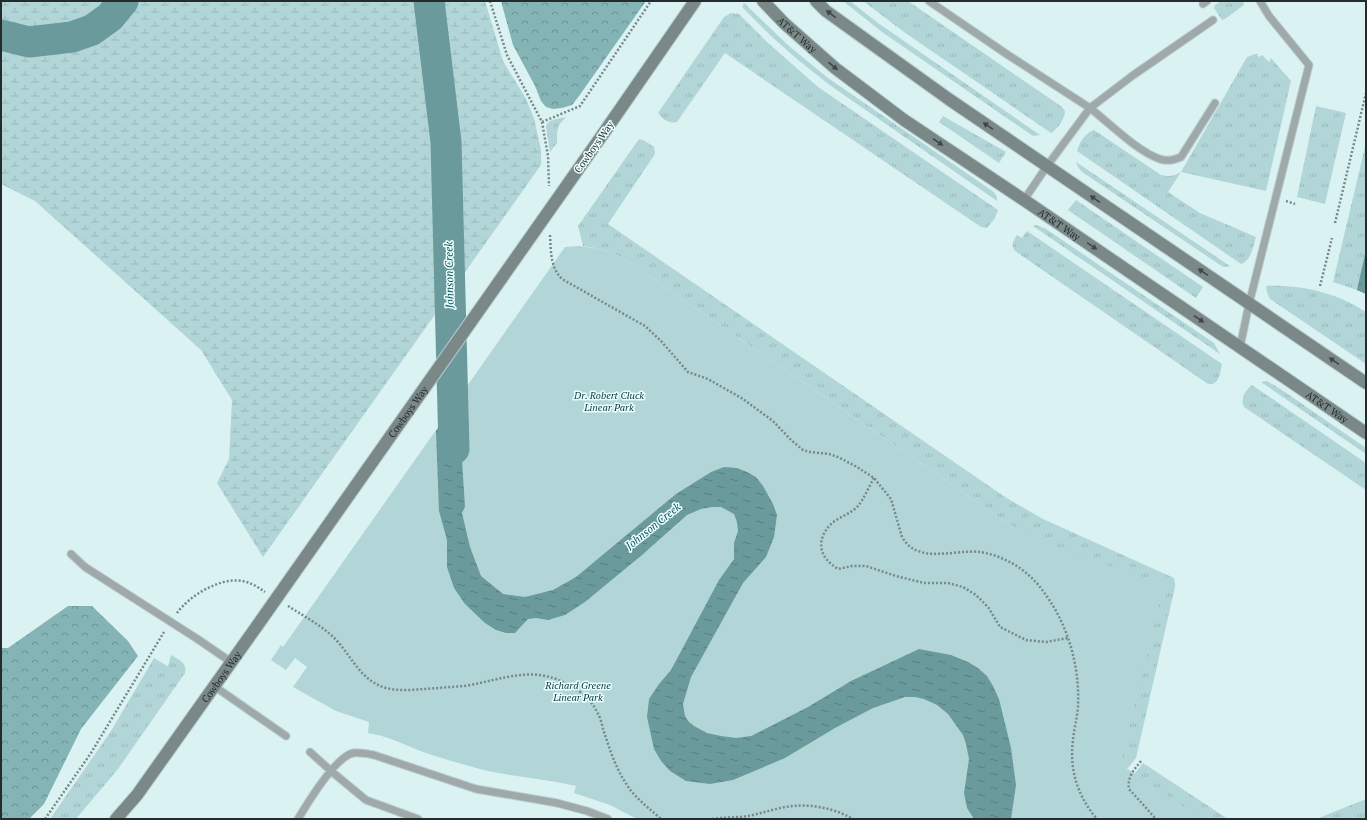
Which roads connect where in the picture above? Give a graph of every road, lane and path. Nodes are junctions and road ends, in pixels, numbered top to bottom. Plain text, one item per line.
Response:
1 (490, 1) edge
2 (651, 1) edge
3 (695, 1) edge
4 (763, 1) edge
5 (816, 1) edge
6 (929, 1) edge
7 (1260, 1) edge
8 (1213, 20) dead end
9 (1366, 93) edge
10 (1215, 103) dead end
11 (1090, 108) junction
12 (542, 122) junction
13 (1047, 166) junction
14 (549, 188) dead end
15 (1024, 200) junction
16 (1285, 201) dead end
17 (1295, 204) dead end
18 (1335, 223) dead end
19 (550, 235) dead end
20 (1332, 238) dead end
21 (1320, 286) dead end
22 (1249, 304) junction
23 (1240, 347) junction
24 (1366, 383) edge
25 (1366, 433) edge
26 (874, 478) junction
27 (71, 554) dead end
28 (270, 595) dead end
29 (283, 603) dead end
30 (174, 618) dead end
31 (165, 631) dead end
32 (1068, 638) junction
33 (231, 662) junction
34 (214, 686) junction
35 (286, 736) dead end
36 (310, 752) dead end
37 (1141, 761) dead end
38 (330, 771) junction
39 (45, 819) edge
40 (116, 819) edge
41 (298, 819) edge
42 (418, 819) edge
43 (608, 819) edge
44 (661, 819) edge
45 (712, 819) edge
46 (853, 819) edge
47 (1097, 819) edge
48 (1156, 819) edge

1 - 12 path
2 - 12 path
3 - 33 main road, Cowboys Way, bridge
4 -> 15 main road, AT&T Way
13 -> 5 main road
6 - 11 lane
7 - 22 lane
8 - 11 lane
9 - 18 path
10 - 11 lane
11 - 13 lane
12 - 14 path
13 - 15 lane
22 -> 13 main road
15 -> 23 main road, AT&T Way
16 - 17 path
19 - 26 path
20 - 21 path
22 - 23 lane
24 -> 22 main road
23 - 25 main road, AT&T Way
26 - 32 path
26 - 32 path
27 - 33 lane, bridge
28 - 30 path
29 - 44 path
31 - 39 path
32 - 47 path
33 - 34 main road, Cowboys Way
34 - 35 lane
34 - 40 main road, Cowboys Way
36 - 38 lane
37 - 48 path
38 - 41 lane
38 - 42 lane
38 - 43 lane
45 - 46 path

